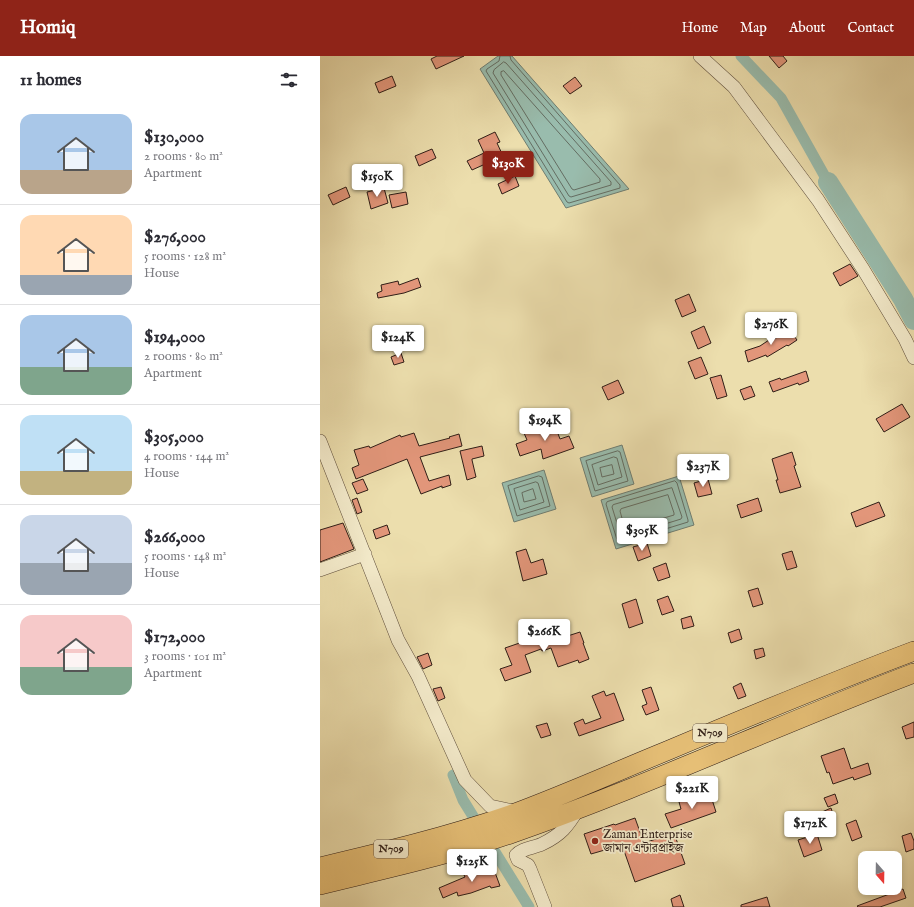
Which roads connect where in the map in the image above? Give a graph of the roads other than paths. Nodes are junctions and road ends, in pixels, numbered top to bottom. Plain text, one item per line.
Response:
1 (700, 56) edge
2 (914, 358) edge
3 (320, 441) edge
4 (365, 554) junction
5 (320, 570) edge
6 (914, 651) edge
7 (914, 673) edge
8 (578, 809) junction
9 (511, 821) junction
10 (320, 867) edge
11 (320, 885) edge
12 (545, 907) edge

1 - 2 street
3 - 4 street
4 - 5 street
4 - 9 street
6 - 9 highway, N709
7 - 8 highway, N709
8 - 9 highway, N709
8 - 12 street
9 - 10 highway, N709
9 - 11 highway, N709

